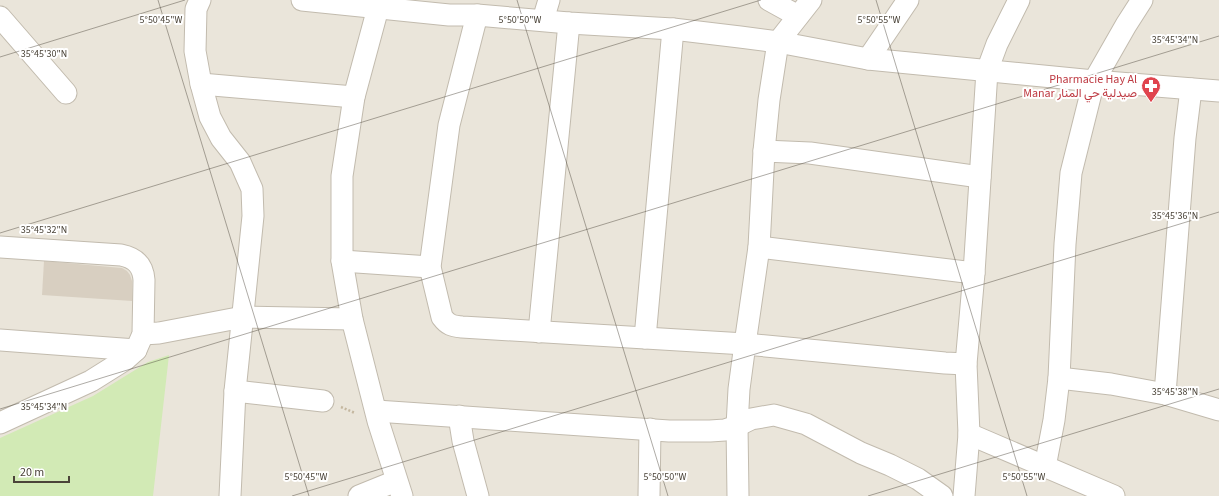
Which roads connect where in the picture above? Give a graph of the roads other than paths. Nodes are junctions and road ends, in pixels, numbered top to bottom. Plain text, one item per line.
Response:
1 (200, 0) edge
2 (302, 0) edge
3 (549, 0) edge
4 (769, 0) edge
5 (811, 0) edge
6 (908, 0) edge
7 (1019, 0) edge
8 (1142, 0) edge
9 (451, 7) edge
10 (378, 8) junction
11 (477, 15) junction
12 (798, 16) junction
13 (0, 17) edge
14 (543, 20) junction
15 (569, 23) junction
16 (673, 30) junction
17 (778, 42) junction
18 (868, 59) junction
19 (986, 71) junction
20 (1094, 81) junction
21 (201, 84) junction
22 (1191, 89) junction
23 (1219, 91) edge
24 (66, 93) dead end
25 (354, 98) junction
26 (764, 151) junction
27 (980, 177) junction
28 (0, 248) edge
29 (759, 248) junction
30 (342, 261) junction
31 (430, 267) junction
32 (974, 273) junction
33 (233, 319) junction
34 (352, 319) junction
35 (539, 332) junction
36 (645, 338) junction
37 (146, 339) junction
38 (0, 340) edge
39 (745, 344) junction
40 (966, 364) junction
41 (1059, 378) junction
42 (235, 391) junction
43 (1165, 394) junction
44 (323, 400) road end
45 (1219, 410) edge
46 (377, 416) junction
47 (459, 416) junction
48 (0, 423) edge
49 (737, 426) junction
50 (650, 429) junction
51 (969, 434) junction
52 (1045, 467) junction
53 (399, 489) edge
54 (230, 496) edge
55 (359, 496) edge
56 (478, 496) edge
57 (649, 496) edge
58 (738, 496) edge
59 (942, 496) edge
60 (964, 496) edge
61 (1114, 496) edge

1 - 21 street
2 - 10 street
3 - 14 street
4 - 12 street
5 - 12 street
6 - 18 street
7 - 19 street
8 - 20 street
9 - 10 street
9 - 11 street
10 - 25 street
11 - 14 street
11 - 31 street
12 - 17 street
13 - 24 street
14 - 15 street
15 - 16 street
15 - 35 street
16 - 17 street
16 - 36 street
17 - 18 street
17 - 26 street
18 - 19 street
19 - 20 street
19 - 27 street
20 - 22 street
20 - 41 street
21 - 25 street
21 - 33 street
22 - 23 street
22 - 43 street
25 - 30 street
26 - 27 street
26 - 29 street
27 - 32 street
28 - 37 street
29 - 32 street
29 - 39 street
30 - 31 street
30 - 34 street
31 - 35 street
32 - 40 street
33 - 34 street
33 - 37 street
33 - 42 street
34 - 46 street
35 - 36 street
36 - 39 street
37 - 38 street
37 - 48 street
39 - 40 street
39 - 49 street
40 - 51 street
41 - 43 street
41 - 52 street
42 - 44 street
42 - 54 street
43 - 45 street
46 - 47 street
46 - 53 street
47 - 50 street
47 - 56 street
49 - 50 street
49 - 58 street
49 - 59 street
50 - 57 street
51 - 52 street
51 - 60 street
52 - 61 street
53 - 55 street

